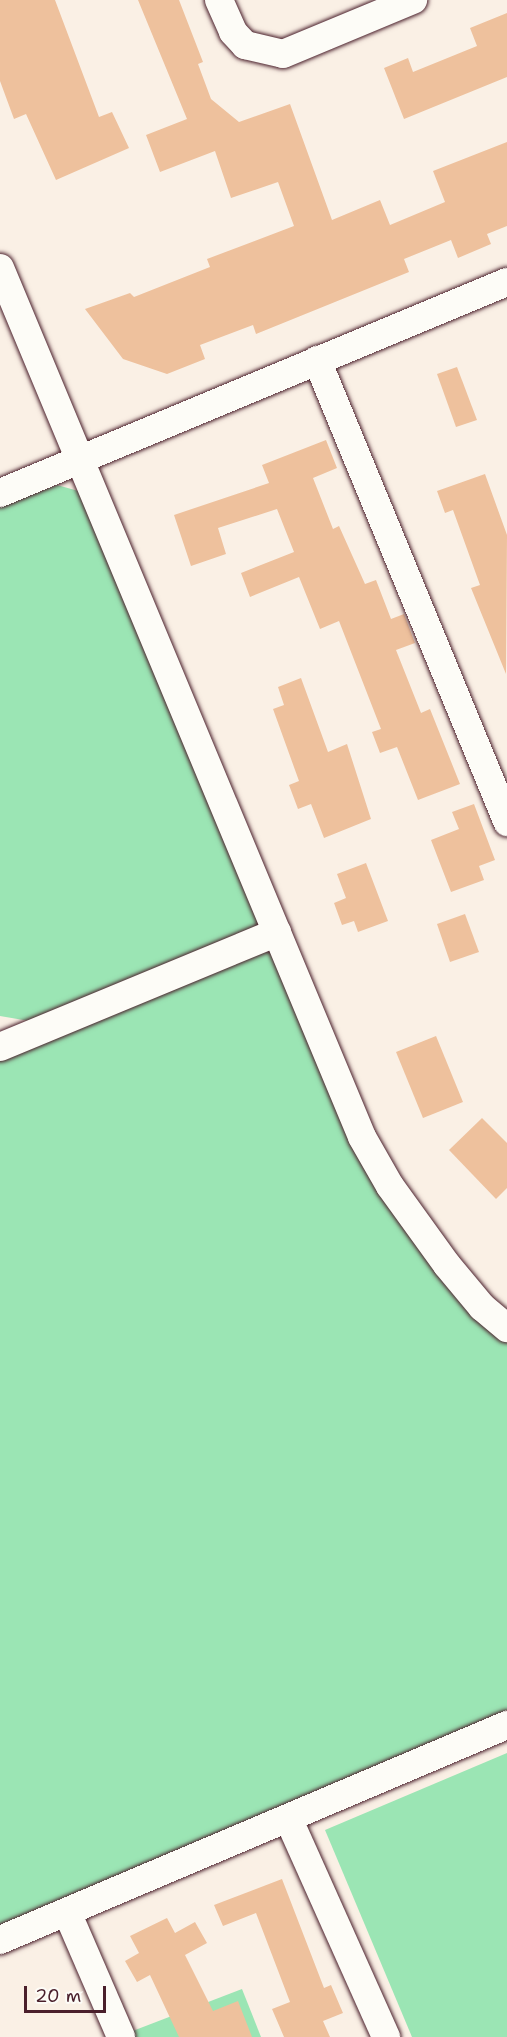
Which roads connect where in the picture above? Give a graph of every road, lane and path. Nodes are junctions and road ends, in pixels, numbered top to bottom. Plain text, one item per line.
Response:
1 (219, 0) edge
2 (413, 0) edge
3 (0, 268) edge
4 (507, 282) edge
5 (316, 360) junction
6 (78, 462) junction
7 (0, 493) edge
8 (507, 822) edge
9 (277, 932) junction
10 (0, 1047) edge
11 (507, 1328) edge
12 (507, 1725) edge
13 (289, 1820) junction
14 (67, 1912) junction
15 (0, 1940) edge
16 (121, 2037) edge
17 (386, 2037) edge

1 - 2 street
3 - 6 street
4 - 5 street
5 - 6 street
5 - 8 street
6 - 7 street
6 - 9 street
9 - 10 street
9 - 11 street
12 - 13 street
13 - 14 street
13 - 17 street
14 - 15 street
14 - 16 street

